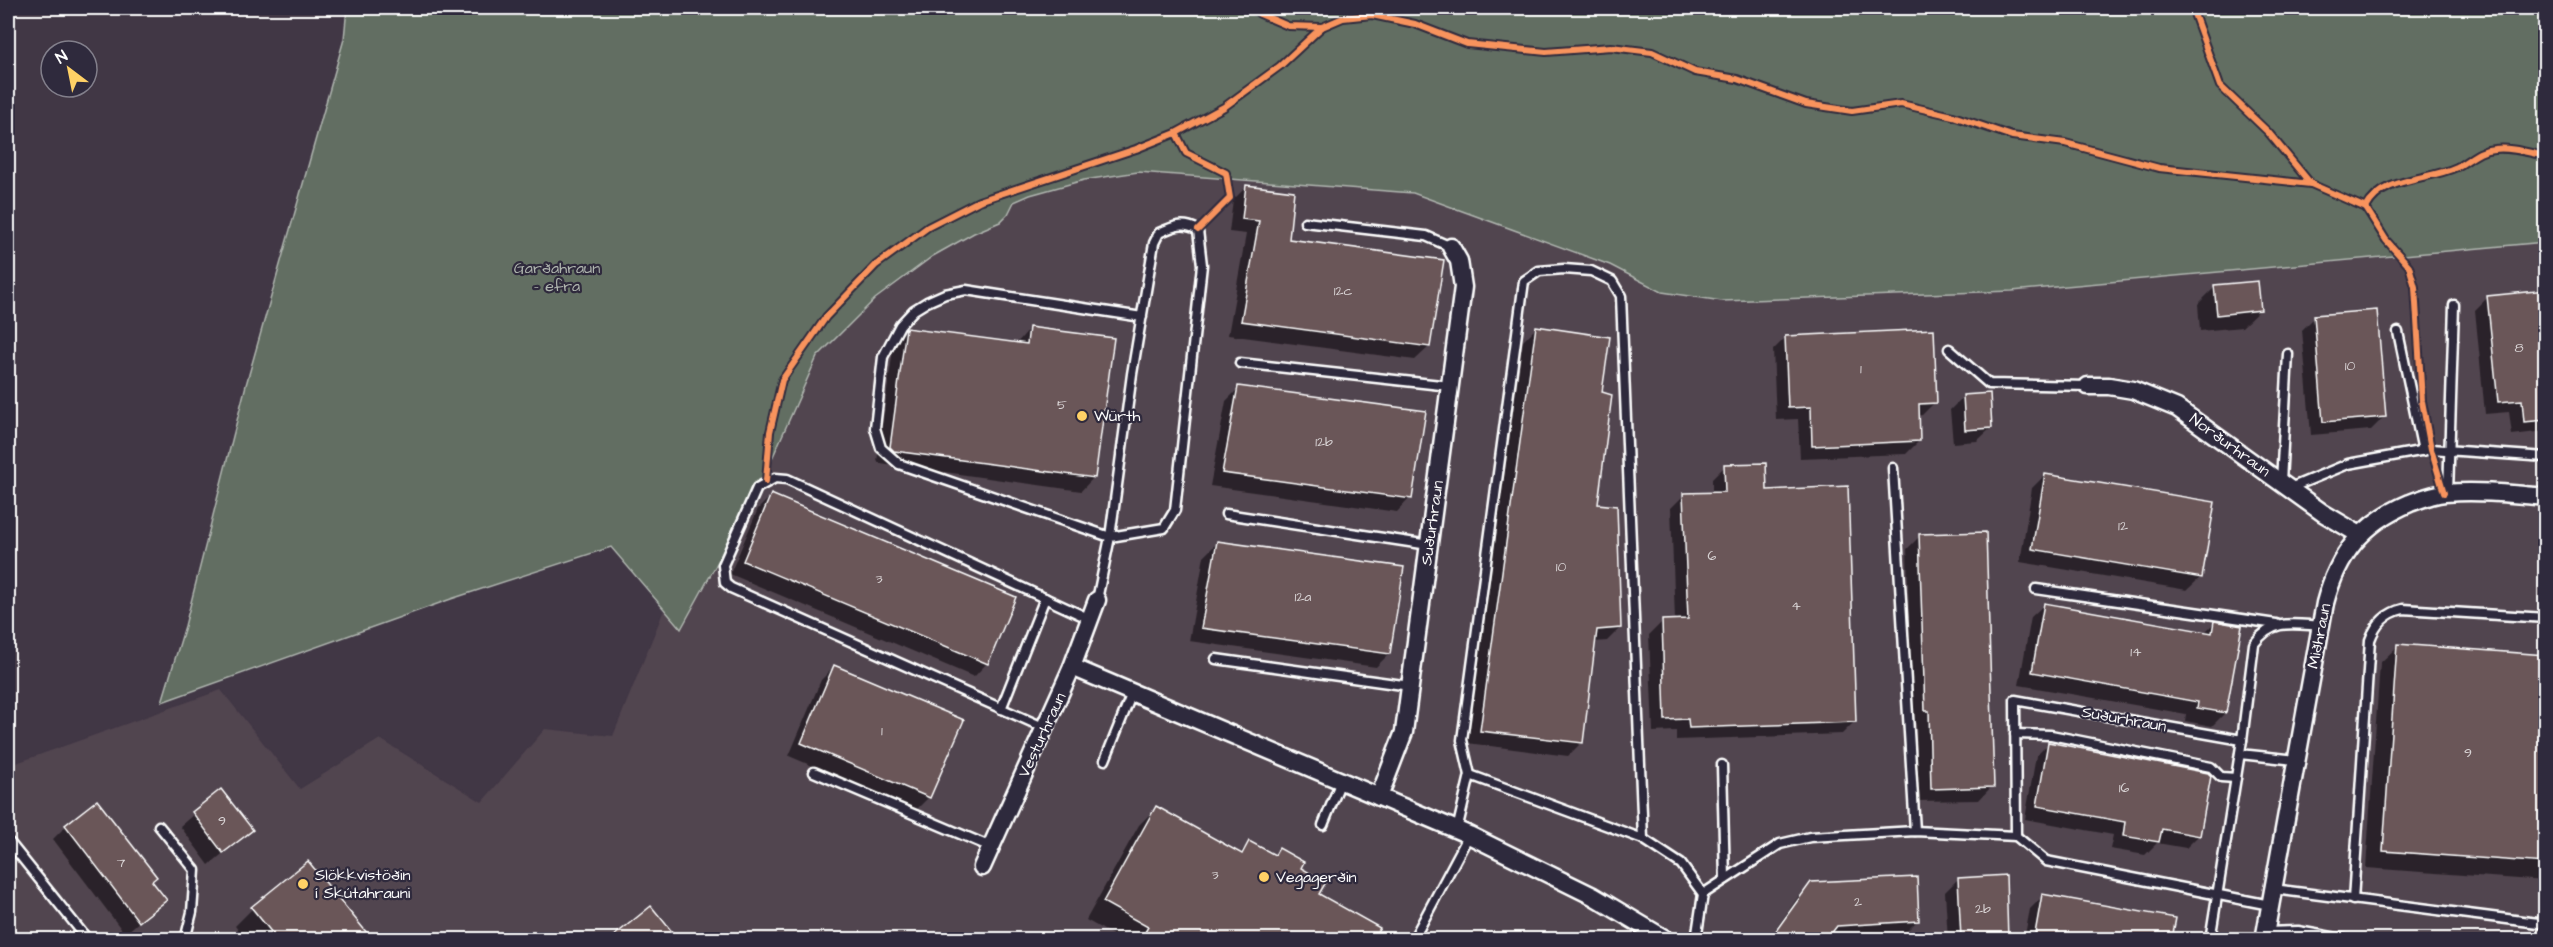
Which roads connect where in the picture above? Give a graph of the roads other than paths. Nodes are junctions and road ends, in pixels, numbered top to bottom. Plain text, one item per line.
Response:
1 (1305, 222) dead end
2 (1451, 247) joint
3 (2454, 305) dead end
4 (1142, 317) junction
5 (2398, 332) dead end
6 (1949, 349) dead end
7 (2288, 354) dead end
8 (1240, 363) dead end
9 (1450, 386) junction
10 (2088, 386) joint
11 (2450, 449) junction
12 (2423, 451) junction
13 (2546, 457) edge
14 (1893, 468) dead end
15 (2285, 485) junction
16 (2448, 493) junction
17 (2546, 497) edge
18 (1226, 514) dead end
19 (2360, 535) junction
20 (1110, 537) junction
21 (1429, 545) junction
22 (2036, 589) dead end
23 (1045, 598) junction
24 (1096, 600) joint
25 (2546, 618) edge
26 (1090, 619) junction
27 (2276, 625) junction
28 (2320, 626) junction
29 (1216, 659) dead end
30 (1072, 667) junction
31 (1410, 686) junction
32 (1132, 693) junction
33 (1001, 709) junction
34 (1045, 728) junction
35 (2015, 734) junction
36 (2242, 740) junction
37 (2240, 754) junction
38 (1105, 760) dead end
39 (2296, 760) junction
40 (1722, 765) dead end
41 (814, 772) dead end
42 (1470, 775) junction
43 (2236, 778) junction
44 (1341, 781) junction
45 (1379, 797) junction
46 (1323, 825) dead end
47 (159, 826) dead end
48 (1915, 831) junction
49 (1463, 833) junction
50 (2016, 836) junction
51 (1643, 839) junction
52 (8, 845) edge
53 (991, 847) junction
54 (981, 867) dead end
55 (1725, 879) junction
56 (1703, 894) junction
57 (2217, 895) junction
58 (2272, 897) junction
59 (2353, 900) junction
60 (2546, 924) edge
61 (2265, 936) edge
62 (88, 939) edge
63 (185, 939) edge
64 (1413, 939) edge
65 (1667, 939) edge
66 (1696, 939) edge
67 (2210, 939) edge
68 (2349, 939) edge

1 - 2 lane
2 - 9 street, Suðurhraun
3 - 11 lane
4 - 20 lane
4 - 20 lane
4 - 20 lane
5 - 12 lane
6 - 10 lane
7 - 15 lane
8 - 9 lane
9 - 21 street, Suðurhraun
10 - 15 street, Norðurhraun
11 - 12 lane
11 - 13 lane
11 - 16 lane
12 - 15 lane
14 - 48 lane
15 - 19 street, Norðurhraun
16 - 17 street, Miðhraun
16 - 19 street, Miðhraun
18 - 21 lane
19 - 28 street, Miðhraun
20 - 24 lane
21 - 31 street, Suðurhraun
22 - 27 lane
23 - 26 lane
23 - 33 lane
23 - 33 lane
24 - 26 street, Vesturhraun
25 - 59 lane
26 - 30 street, Vesturhraun
27 - 28 lane
27 - 36 lane
28 - 39 street, Miðhraun
29 - 31 lane
30 - 32 street
30 - 34 street, Vesturhraun
31 - 45 street, Suðurhraun
32 - 38 lane
32 - 44 street
33 - 34 lane
34 - 53 street, Vesturhraun
35 - 36 lane, Suðurhraun
35 - 43 lane
35 - 50 lane, Suðurhraun
36 - 37 lane
37 - 39 lane
37 - 43 lane
39 - 58 street, Miðhraun
40 - 55 lane
41 - 53 lane
42 - 49 lane
42 - 51 lane
42 - 51 lane
43 - 57 lane
44 - 45 street
44 - 46 lane
45 - 49 street
47 - 63 lane
48 - 50 lane
48 - 55 lane
49 - 64 lane
49 - 65 street
50 - 57 lane
51 - 56 lane
52 - 62 lane
53 - 54 street, Vesturhraun
55 - 56 lane
56 - 66 lane
57 - 58 lane
57 - 67 lane
58 - 59 lane
58 - 61 street, Miðhraun
59 - 60 lane
61 - 68 lane

